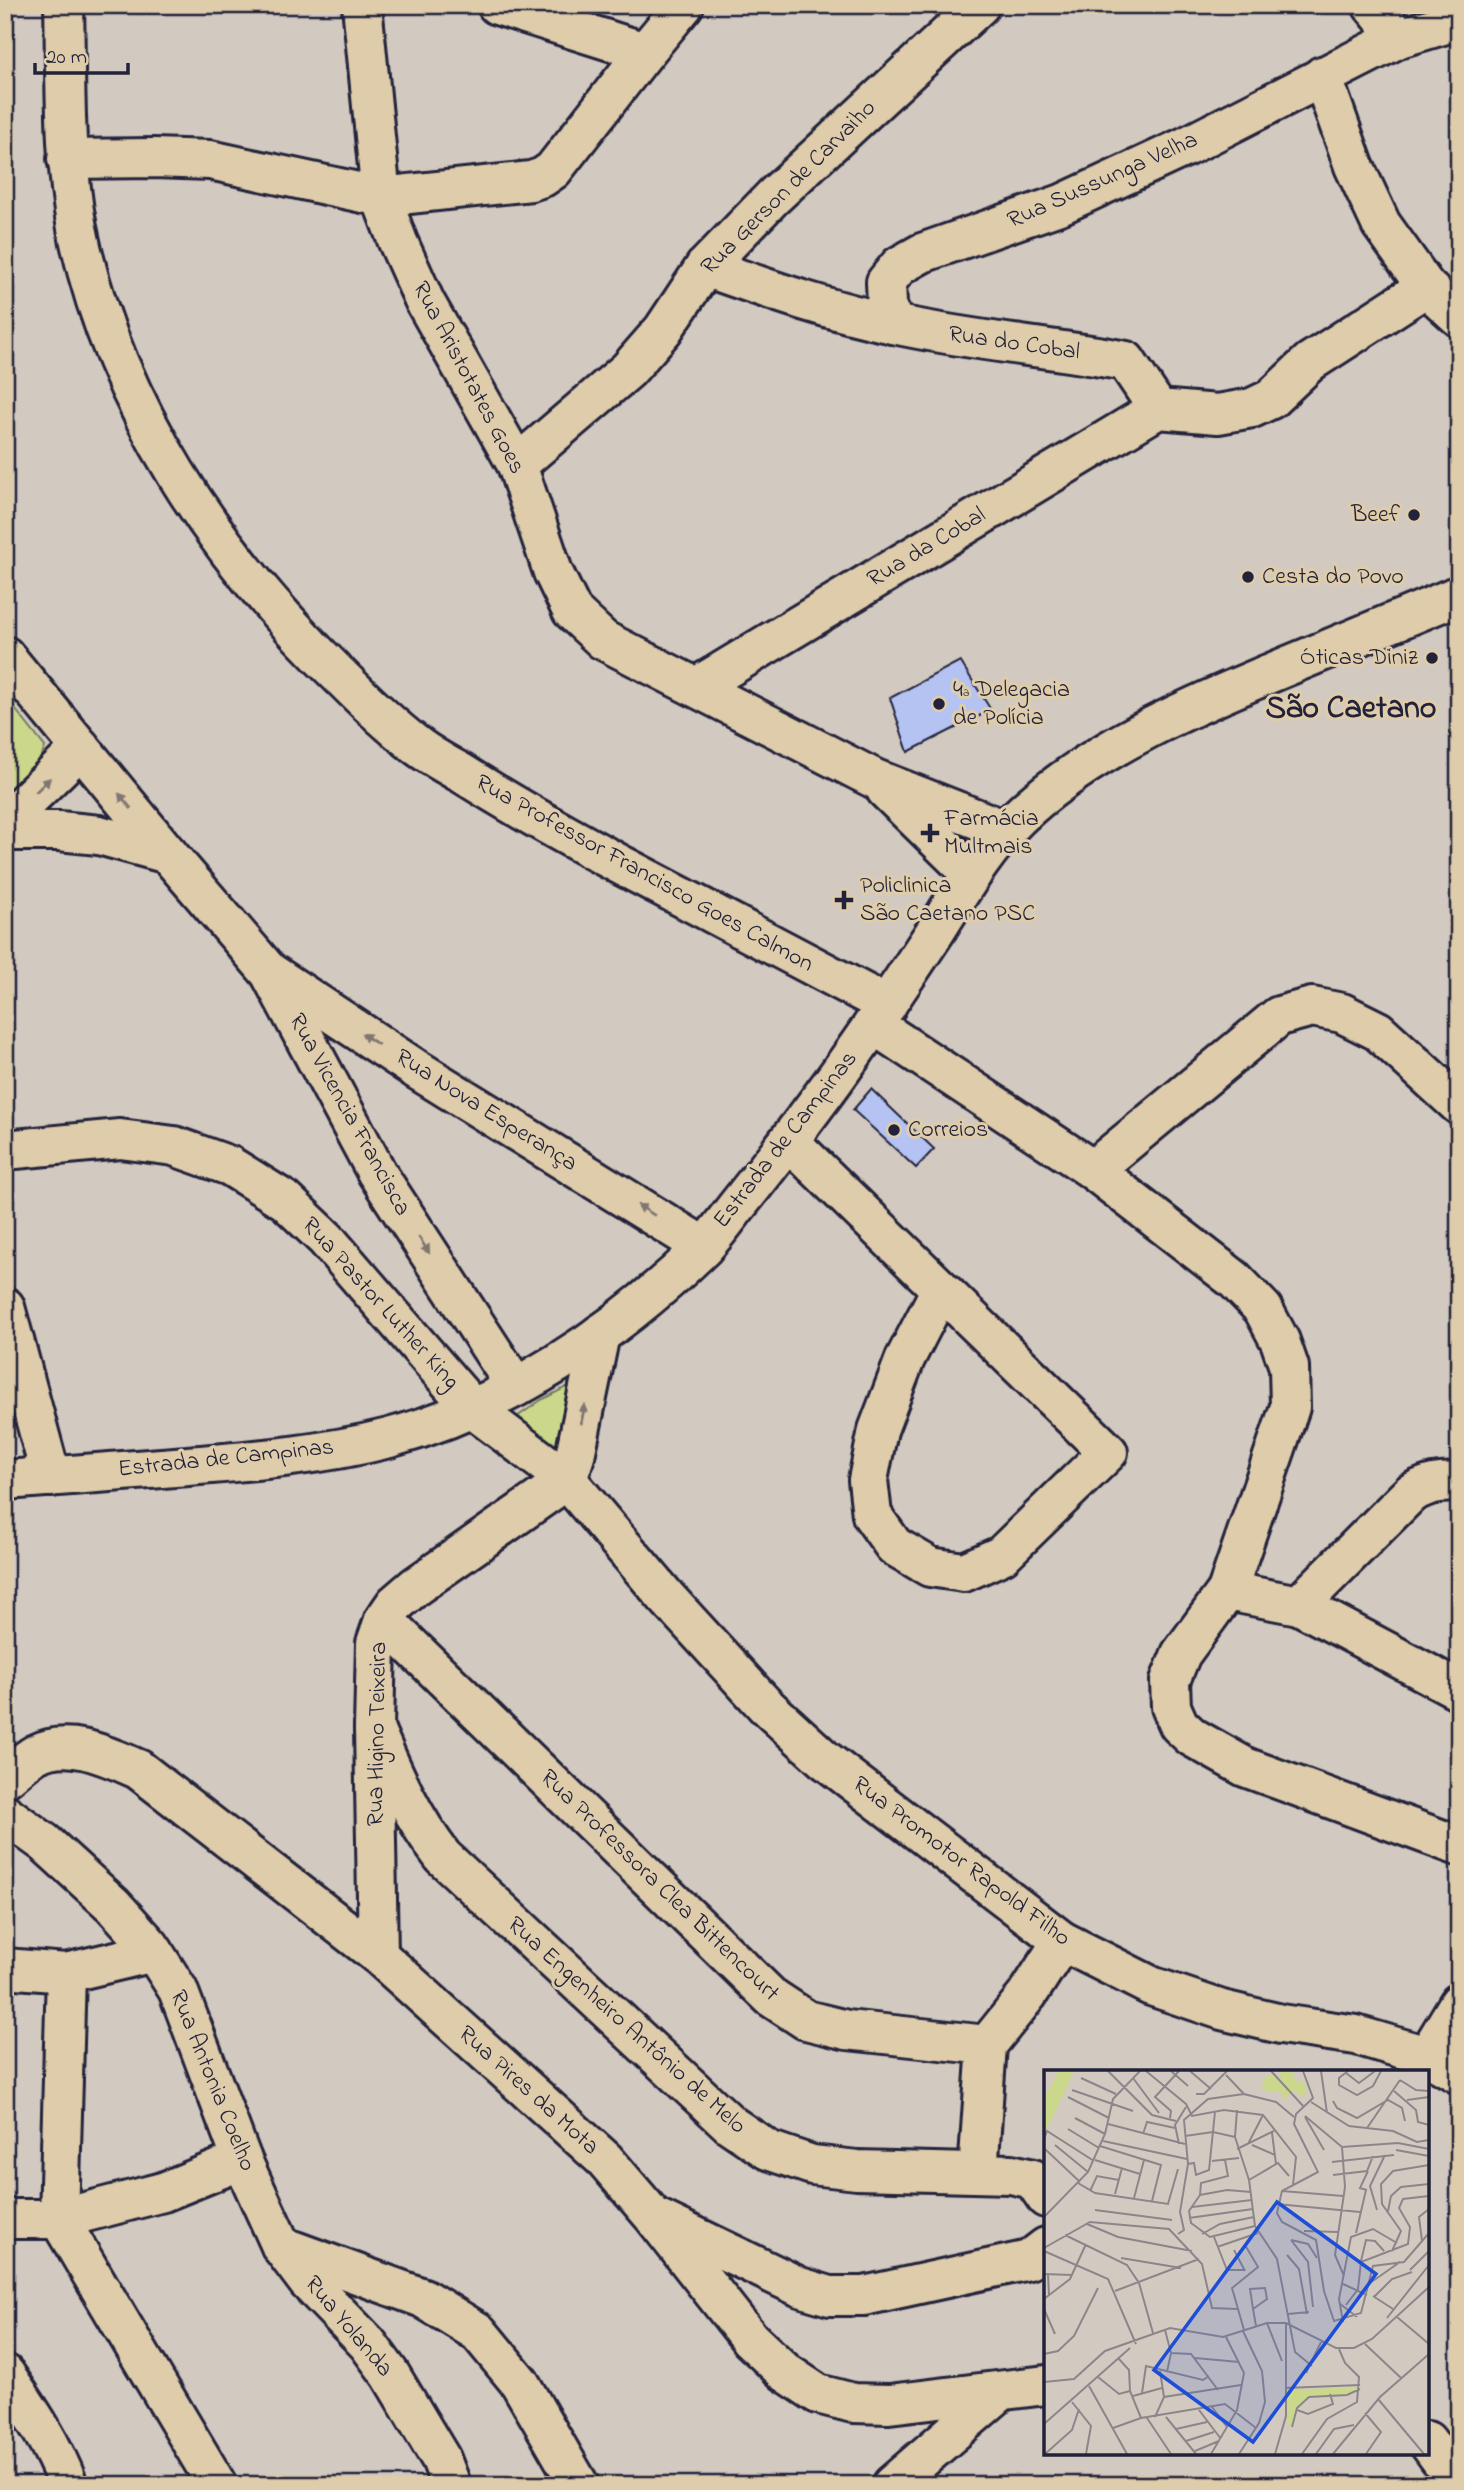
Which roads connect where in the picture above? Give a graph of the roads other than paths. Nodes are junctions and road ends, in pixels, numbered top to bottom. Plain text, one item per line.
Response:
1 (64, 5) edge
2 (362, 5) edge
3 (497, 5) edge
4 (684, 5) edge
5 (980, 5) edge
6 (1372, 5) edge
7 (1459, 20) edge
8 (1399, 38) junction
9 (645, 52) junction
10 (1322, 76) junction
11 (67, 159) junction
12 (382, 197) junction
13 (705, 267) junction
14 (1426, 287) junction
15 (1459, 317) edge
16 (893, 324) junction
17 (1158, 409) junction
18 (517, 465) junction
19 (1459, 595) edge
20 (5, 656) edge
21 (696, 687) junction
22 (81, 748) junction
23 (875, 779) junction
24 (5, 822) edge
25 (1005, 830) junction
26 (5, 831) edge
27 (168, 854) junction
28 (972, 874) junction
29 (270, 972) junction
30 (880, 1015) junction
31 (1459, 1105) edge
32 (789, 1142) junction
33 (5, 1150) edge
34 (1093, 1170) junction
35 (704, 1247) junction
36 (941, 1289) junction
37 (5, 1307) edge
38 (600, 1334) junction
39 (516, 1387) junction
40 (473, 1409) junction
41 (51, 1477) junction
42 (5, 1480) edge
43 (567, 1480) junction
44 (1459, 1483) edge
45 (1227, 1591) junction
46 (1298, 1605) junction
47 (384, 1620) junction
48 (1459, 1690) edge
49 (374, 1728) junction
50 (5, 1778) edge
51 (5, 1814) edge
52 (1459, 1846) edge
53 (1062, 1941) junction
54 (154, 1952) junction
55 (378, 1955) junction
56 (5, 1968) edge
57 (66, 1973) junction
58 (1459, 2003) edge
59 (987, 2045) junction
60 (1443, 2065) edge
61 (242, 2160) junction
62 (978, 2172) junction
63 (1041, 2185) edge
64 (653, 2216) junction
65 (5, 2219) edge
66 (59, 2219) junction
67 (281, 2246) junction
68 (1044, 2249) edge
69 (5, 2374) edge
70 (1044, 2385) edge
71 (1000, 2390) junction
72 (68, 2485) edge
73 (217, 2485) edge
74 (451, 2485) edge
75 (579, 2485) edge
76 (892, 2485) edge

1 - 11 street, Rua Professor Francisco Goes Calmon
2 - 12 street, Rua Aristotates Goes
3 - 9 street
4 - 9 street
5 - 13 street, Rua Gerson de Carvaiho
6 - 8 street
7 - 8 street, Rua Sussunga Velha
8 - 10 street, Rua Sussunga Velha
9 - 12 street
10 - 14 street
10 - 16 street, Rua Sussunga Velha
11 - 12 street
11 - 30 street, Rua Professor Francisco Goes Calmon
12 - 18 street, Rua Aristotates Goes
13 - 16 street, Rua do Cobal
13 - 18 street, Rua Gerson de Carvaiho
14 - 15 street
14 - 17 street
16 - 17 street, Rua do Cobal
17 - 21 street, Rua da Cobal
18 - 21 street, Rua Aristotates Goes
19 - 25 street, Estrada de Campinas
20 - 22 street, Rua Vicencia Francisca
21 - 23 street, Rua Aristotates Goes
24 -> 22 street
27 -> 22 street, Rua Vicencia Francisca
23 - 25 street, Rua Aristotates Goes
23 - 28 street, Rua Aristotates Goes
25 - 28 street, Estrada de Campinas
26 - 27 street
27 - 29 street, Rua Vicencia Francisca
28 - 30 street, Estrada de Campinas
35 -> 29 street, Rua Nova Esperança
29 -> 39 street, Rua Vicencia Francisca
30 - 32 street, Estrada de Campinas
30 - 34 street, Rua Professor Francisco Goes Calmon
31 - 34 street
32 - 35 street, Estrada de Campinas
32 - 36 street
33 - 40 street, Rua Pastor Luther King
34 - 45 street, Rua Professor Francisco Goes Calmon
35 - 38 street, Estrada de Campinas
36 - 36 street
37 - 41 street
38 - 39 street, Estrada de Campinas
43 -> 38 street
39 - 40 street, Estrada de Campinas
40 - 41 street, Estrada de Campinas
40 - 43 street, Rua Promotor Rapold Filho
41 - 42 street, Estrada de Campinas
43 - 47 street, Rua Higino Teixeira
43 - 53 street, Rua Promotor Rapold Filho
44 - 46 street
45 - 46 street
45 - 52 street, Rua Professor Francisco Goes Calmon
46 - 48 street
47 - 49 street, Rua Higino Teixeira
47 - 59 street, Rua Professora Clea Bittencourt
49 - 55 street, Rua Higino Teixeira
49 - 62 street, Rua Engenheiro Antônio de Melo
50 - 55 street, Rua Pires da Mota
51 - 54 street, Rua Antonia Coelho
53 - 59 street
53 - 60 street, Rua Promotor Rapold Filho
54 - 57 street
54 - 61 street, Rua Antonia Coelho
55 - 64 street, Rua Pires da Mota
56 - 57 street
57 - 66 street
58 - 60 street
59 - 62 street
61 - 66 street
61 - 67 street, Rua Antonia Coelho
62 - 63 street, Rua Engenheiro Antônio de Melo
64 - 68 street
64 - 71 street, Rua Pires da Mota
65 - 66 street
66 - 73 street
67 - 74 street, Rua Yolanda
67 - 75 street
69 - 72 street
70 - 71 street, Rua Pires da Mota
71 - 76 street

